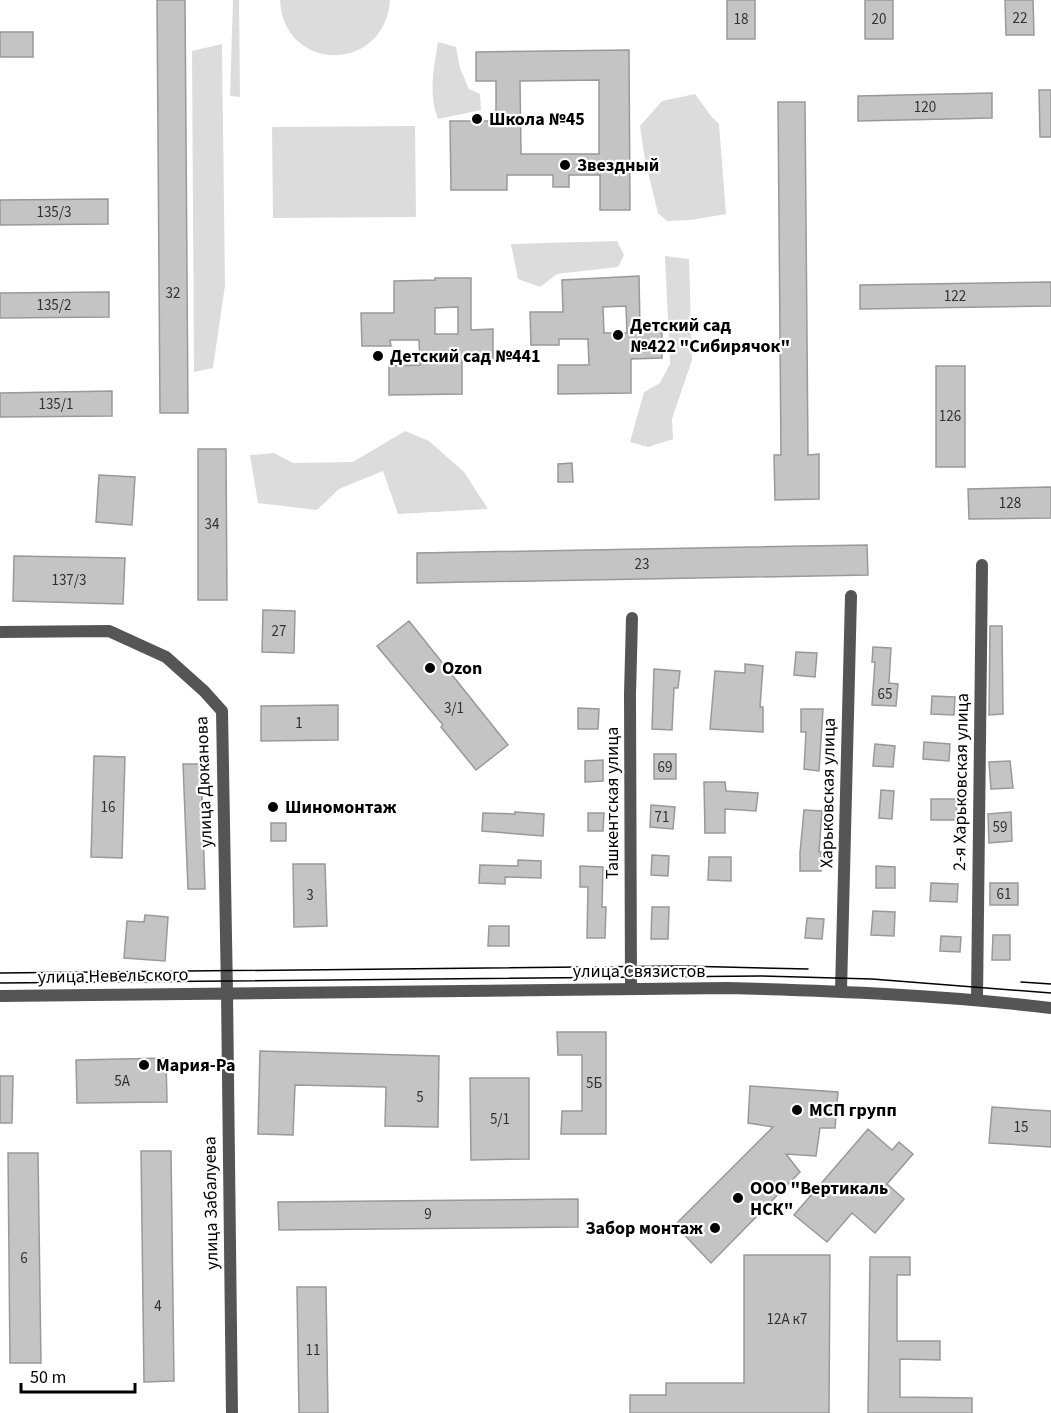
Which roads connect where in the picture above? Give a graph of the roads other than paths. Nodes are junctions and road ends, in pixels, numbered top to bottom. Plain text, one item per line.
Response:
1 (982, 565) dead end
2 (851, 596) dead end
3 (632, 618) dead end
4 (0, 632) edge
5 (631, 988) junction
6 (842, 991) junction
7 (227, 993) junction
8 (0, 996) edge
9 (977, 999) junction
10 (1051, 1008) edge
11 (232, 1413) edge

1 - 9 street, 2-я Харьковская улица
2 - 6 street, Харьковская улица
3 - 5 street, Ташкентская улица
4 - 7 street, улица Дюканова
5 - 6 street, улица Связистов
5 - 7 street, улица Связистов
6 - 9 street, улица Связистов
7 - 8 street, улица Невельского
7 - 11 street, улица Забалуева
9 - 10 street, улица Связистов

